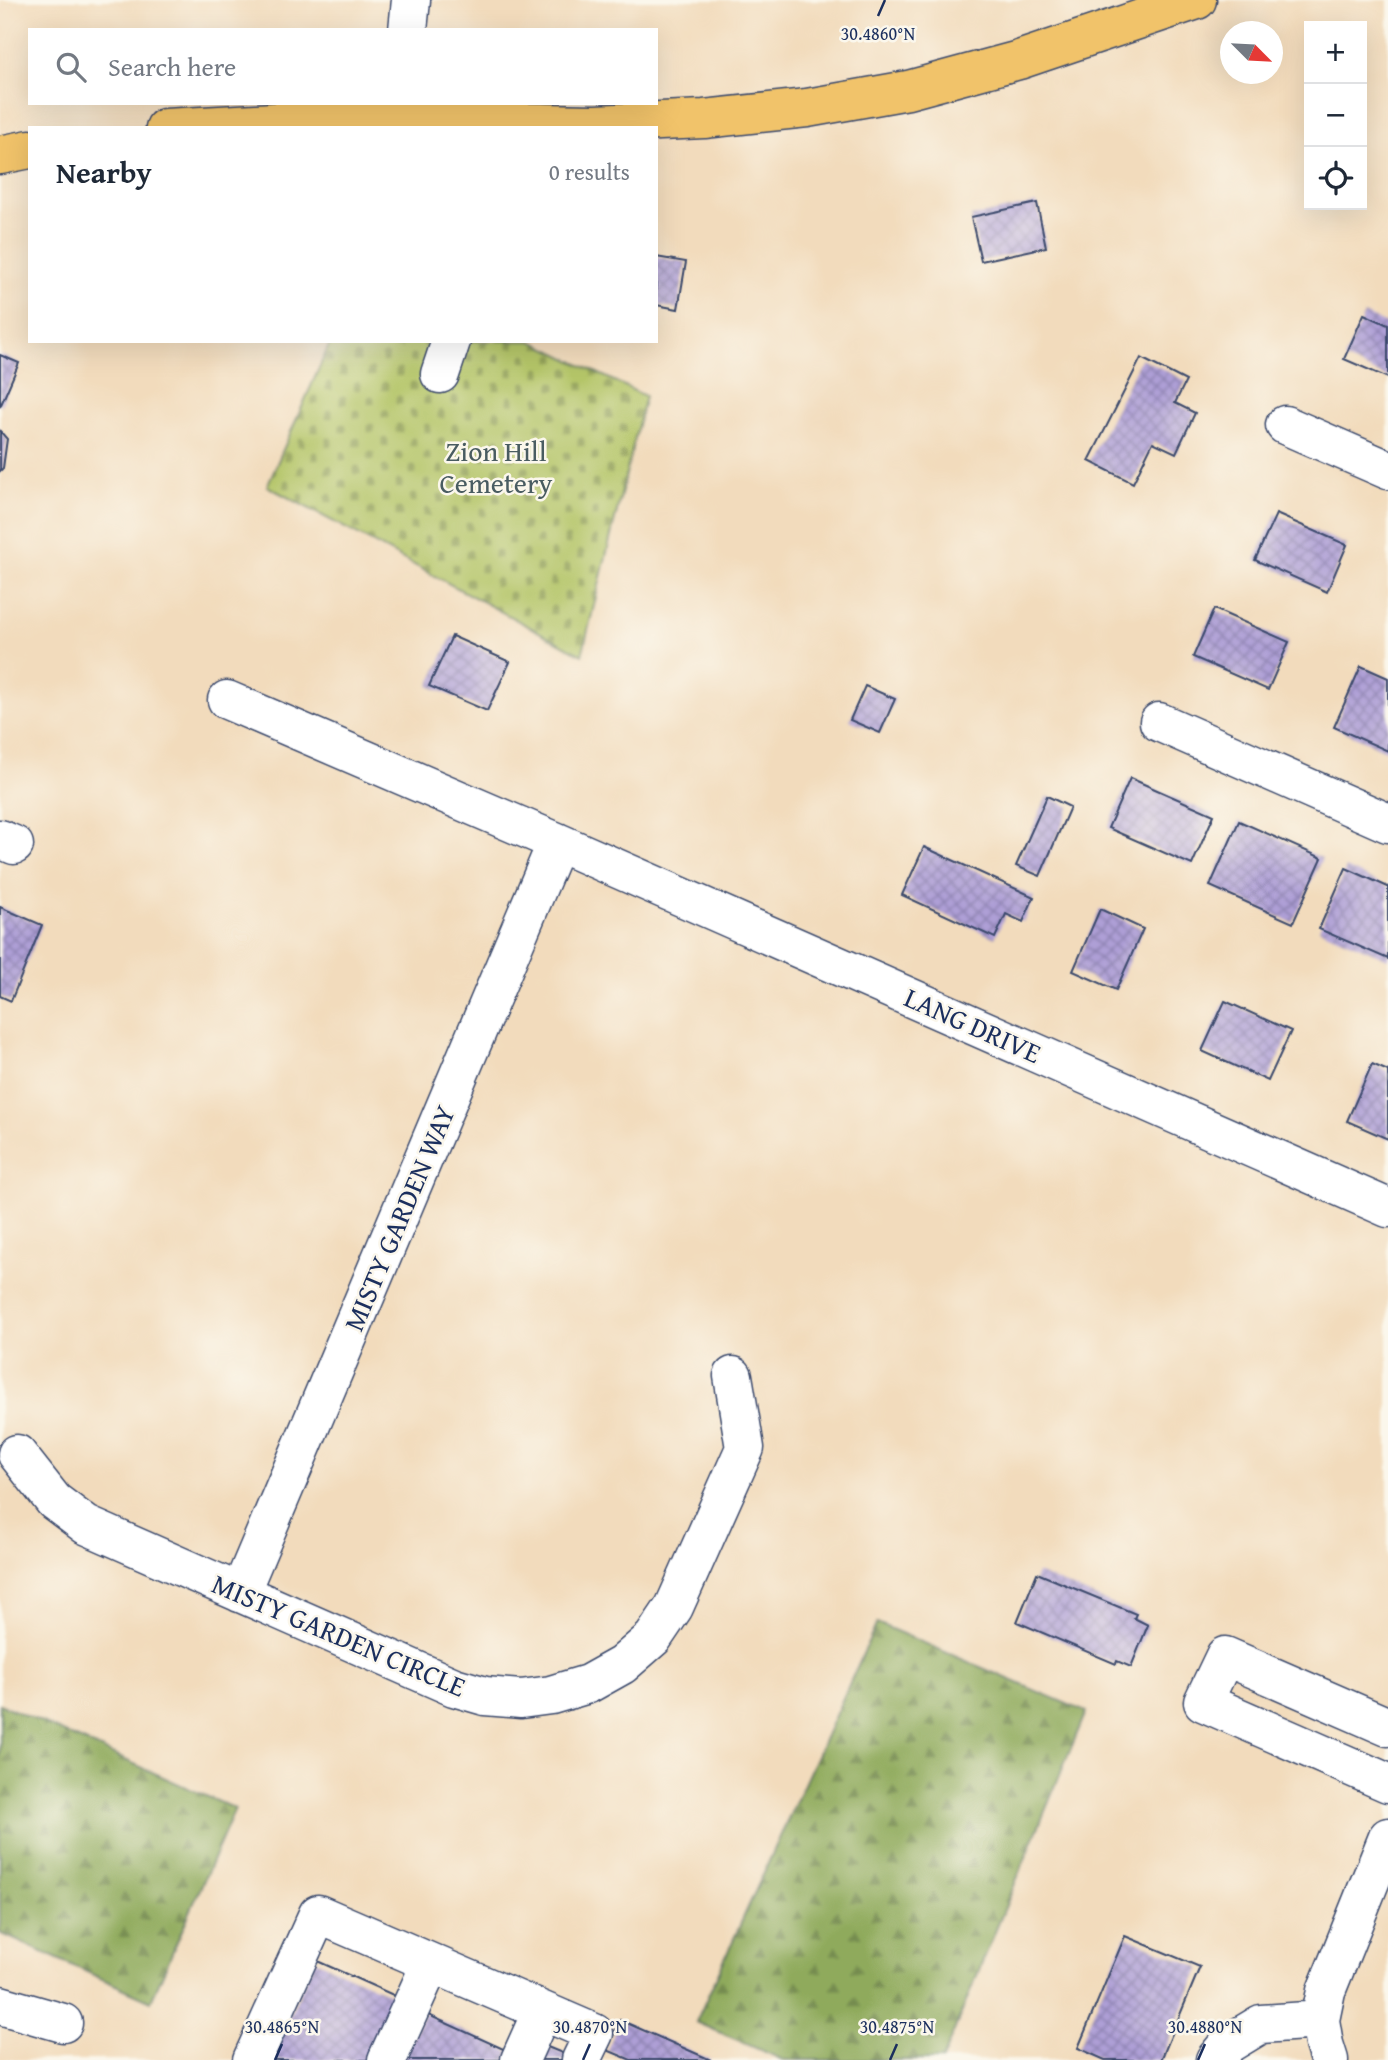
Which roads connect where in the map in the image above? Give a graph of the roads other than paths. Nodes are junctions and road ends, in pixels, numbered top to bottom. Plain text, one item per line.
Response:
1 (411, 0) edge
2 (1197, 0) edge
3 (408, 28) edge
4 (400, 112) edge
5 (481, 125) edge
6 (197, 126) edge
7 (28, 149) edge
8 (0, 155) edge
9 (1285, 425) dead end
10 (1388, 470) edge
11 (227, 700) dead end
12 (1158, 722) dead end
13 (1388, 823) edge
14 (557, 842) junction
15 (1388, 1208) edge
16 (733, 1377) dead end
17 (17, 1454) dead end
18 (240, 1593) junction
19 (1388, 1727) edge
20 (1388, 1783) edge
21 (1388, 1837) edge
22 (432, 1963) junction
23 (0, 2005) edge
24 (542, 2011) junction
25 (1320, 2020) junction
26 (63, 2023) dead end
27 (585, 2059) edge
28 (252, 2060) edge
29 (387, 2060) edge
30 (520, 2060) edge
31 (1214, 2060) edge
32 (1329, 2060) edge

1 - 3 street
2 - 5 main road
4 - 5 main road
4 - 6 main road
7 - 8 main road
9 - 10 street
11 - 14 street, LANG DRIVE
12 - 13 street
14 - 15 street, LANG DRIVE
14 - 18 street, MISTY GARDEN WAY
16 - 18 street, MISTY GARDEN CIRCLE
17 - 18 street, MISTY GARDEN CIRCLE
19 - 20 street
21 - 25 street
22 - 24 street
22 - 28 street
22 - 29 street
23 - 26 street
24 - 27 street
24 - 30 street
25 - 31 street
25 - 32 street

